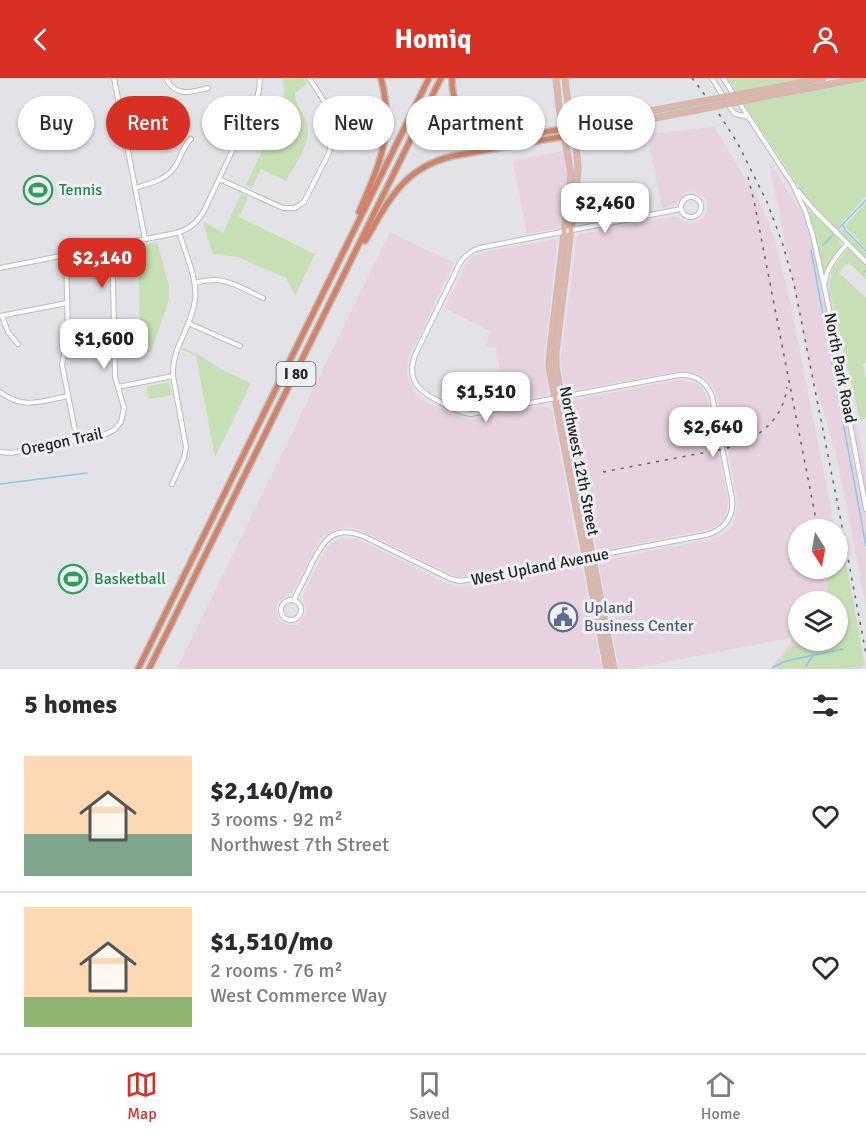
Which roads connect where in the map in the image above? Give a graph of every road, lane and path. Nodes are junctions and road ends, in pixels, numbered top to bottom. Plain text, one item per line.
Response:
1 (114, 78) edge
2 (166, 78) edge
3 (260, 78) edge
4 (309, 78) edge
5 (381, 78) edge
6 (429, 78) edge
7 (441, 78) edge
8 (452, 78) edge
9 (555, 78) edge
10 (565, 78) edge
11 (712, 78) edge
12 (723, 78) edge
13 (823, 78) edge
14 (862, 78) edge
15 (208, 88) dead end
16 (117, 96) edge
17 (558, 96) edge
18 (567, 96) edge
19 (655, 111) edge
20 (655, 117) edge
21 (749, 117) junction
22 (557, 133) edge
23 (557, 134) edge
24 (191, 139) dead end
25 (127, 150) edge
26 (567, 150) edge
27 (577, 150) edge
28 (219, 179) junction
29 (793, 185) junction
30 (135, 188) junction
31 (681, 209) junction
32 (572, 230) junction
33 (179, 232) junction
34 (564, 232) junction
35 (145, 240) junction
36 (847, 243) junction
37 (107, 247) junction
38 (66, 255) junction
39 (866, 262) edge
40 (0, 268) edge
41 (334, 272) junction
42 (344, 276) junction
43 (195, 283) junction
44 (263, 298) dead end
45 (827, 299) junction
46 (68, 303) junction
47 (1, 316) edge
48 (188, 323) junction
49 (18, 344) dead end
50 (240, 346) dead end
51 (173, 376) junction
52 (118, 387) junction
53 (0, 392) edge
54 (68, 396) junction
55 (561, 397) junction
56 (555, 398) junction
57 (76, 440) junction
58 (0, 452) edge
59 (866, 466) edge
60 (858, 467) junction
61 (172, 484) dead end
62 (866, 508) edge
63 (593, 557) junction
64 (586, 559) junction
65 (294, 600) junction
66 (138, 669) edge
67 (149, 669) edge
68 (607, 669) edge
69 (614, 669) edge

1 - 16 street
2 - 15 street
3 - 28 street
4 - 28 street
5 - 41 highway
6 - 41 highway, I 80
7 - 42 highway, I 80
8 - 22 highway
9 - 17 main road, Northwest 12th Street
10 - 18 main road, Northwest 12th Street
11 - 21 street
12 - 21 street, North Park Road
13 - 19 main road, bridge
14 - 20 main road, bridge
21 - 29 street, North Park Road
23 - 42 highway
24 - 30 street
25 - 30 street
26 - 34 main road, Northwest 12th Street
27 - 32 main road, Northwest 12th Street
28 - 33 street
29 - 36 street, North Park Road
29 - 45 street, North Park Road
30 - 35 street
31 - 31 street
31 - 32 street
32 - 34 street
32 - 55 main road, Northwest 12th Street
33 - 35 street
33 - 43 street
34 - 56 main road, Northwest 12th Street
34 - 56 street
35 - 37 street
36 - 39 street
36 - 45 street, North Park Road
37 - 38 street
37 - 52 street
38 - 40 street
38 - 46 street
41 - 66 highway, I 80
42 - 67 highway, I 80
43 - 44 street
43 - 48 street
45 - 60 street, North Park Road
46 - 47 street
46 - 54 street
47 - 49 street
48 - 50 street
48 - 51 street
51 - 52 street
51 - 61 street
52 - 57 street, Oregon Trail
53 - 54 street
54 - 57 street
55 - 56 street
55 - 63 main road, Northwest 12th Street
55 - 63 street, West Upland Avenue
56 - 64 main road, Northwest 12th Street
57 - 58 street, Oregon Trail
59 - 60 street
60 - 62 street, North Park Road
63 - 64 street, West Upland Avenue
63 - 69 main road, Northwest 12th Street
64 - 65 street, West Upland Avenue
64 - 68 main road, Northwest 12th Street
65 - 65 street

